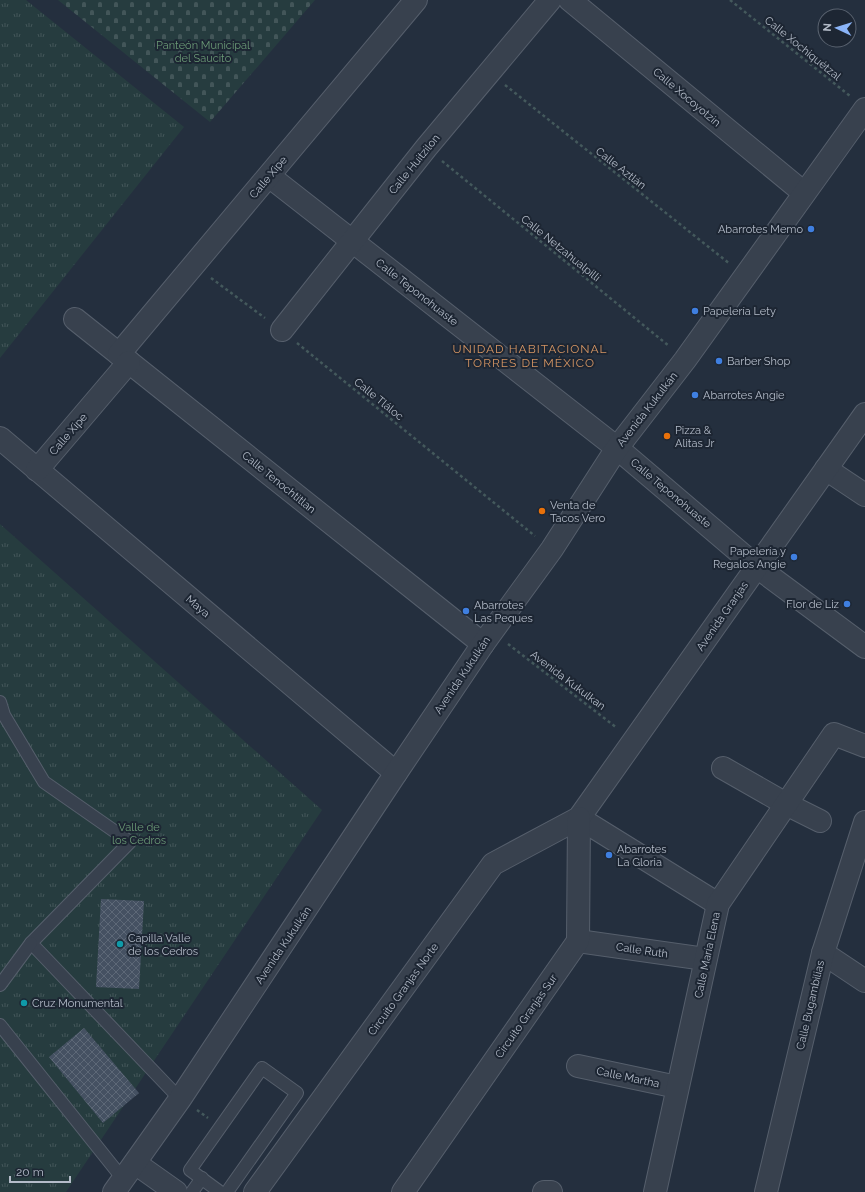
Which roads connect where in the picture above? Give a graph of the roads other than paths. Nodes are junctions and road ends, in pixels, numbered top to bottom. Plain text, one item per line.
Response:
1 (416, 0) edge
2 (550, 0) edge
3 (570, 0) edge
4 (859, 103) edge
5 (269, 176) junction
6 (804, 193) junction
7 (352, 242) junction
8 (75, 319) dead end
9 (282, 330) road end
10 (124, 358) junction
11 (865, 414) edge
12 (0, 438) edge
13 (617, 448) junction
14 (826, 469) junction
15 (37, 470) junction
16 (865, 495) edge
17 (756, 567) junction
18 (487, 638) junction
19 (865, 647) edge
20 (0, 702) edge
21 (865, 746) edge
22 (723, 768) dead end
23 (396, 773) junction
24 (786, 804) junction
25 (579, 818) junction
26 (820, 820) dead end
27 (865, 822) edge
28 (718, 904) junction
29 (578, 941) junction
30 (31, 943) junction
31 (823, 953) junction
32 (705, 959) junction
33 (865, 981) edge
34 (0, 985) edge
35 (0, 1025) edge
36 (578, 1066) dead end
37 (678, 1087) junction
38 (180, 1099) junction
39 (263, 1141) junction
40 (282, 1155) junction
41 (124, 1178) edge
42 (202, 1178) junction
43 (176, 1192) edge
44 (192, 1192) edge
45 (220, 1192) edge
46 (227, 1192) edge
47 (255, 1192) edge
48 (403, 1192) edge
49 (655, 1192) edge
50 (766, 1192) edge

1 - 5 street, Calle Xipe
2 - 7 street, Calle Huitzilon
3 - 6 street, Calle Xocoyotzin
4 - 6 street, Avenida Kukulkán
5 - 7 street, Calle Teponohuaste
5 - 10 street, Calle Xipe
6 - 13 street, Avenida Kukulkán
7 - 9 street, Calle Huitzilon
7 - 13 street, Calle Teponohuaste
8 - 10 street, Calle Tenochtitlan
10 - 15 street, Calle Xipe
10 - 18 street, Calle Tenochtitlan
11 - 14 street, Avenida Granjas
12 - 15 street, Maya
13 - 17 street, Calle Teponohuaste
13 - 18 street, Avenida Kukulkán
14 - 16 street
14 - 17 street, Avenida Granjas
15 - 23 street, Maya
17 - 19 street, Calle Teponohuaste
17 - 25 street, Avenida Granjas
18 - 23 street, Avenida Kukulkán
20 - 30 lane
21 - 24 street, Calle María Elena
22 - 24 street
23 - 38 street, Avenida Kukulkán
24 - 26 street
24 - 28 street, Calle María Elena
25 - 28 street
25 - 29 street
25 - 40 street, Circuito Granjas Norte
27 - 31 street, Calle Bugambilias
28 - 32 street, Calle María Elena
29 - 32 street, Calle Ruth
29 - 48 street, Circuito Granjas Sur
30 - 34 lane
30 - 38 lane
31 - 33 street
31 - 50 street, Calle Bugambilias
32 - 37 street, Calle María Elena
35 - 41 lane
36 - 37 street, Calle Martha
37 - 49 street, Calle María Elena
38 - 41 street, Avenida Kukulkán
39 - 40 lane
39 - 42 lane
39 - 46 lane
40 - 47 street, Circuito Granjas Norte
41 - 43 street
42 - 44 lane
42 - 45 lane

